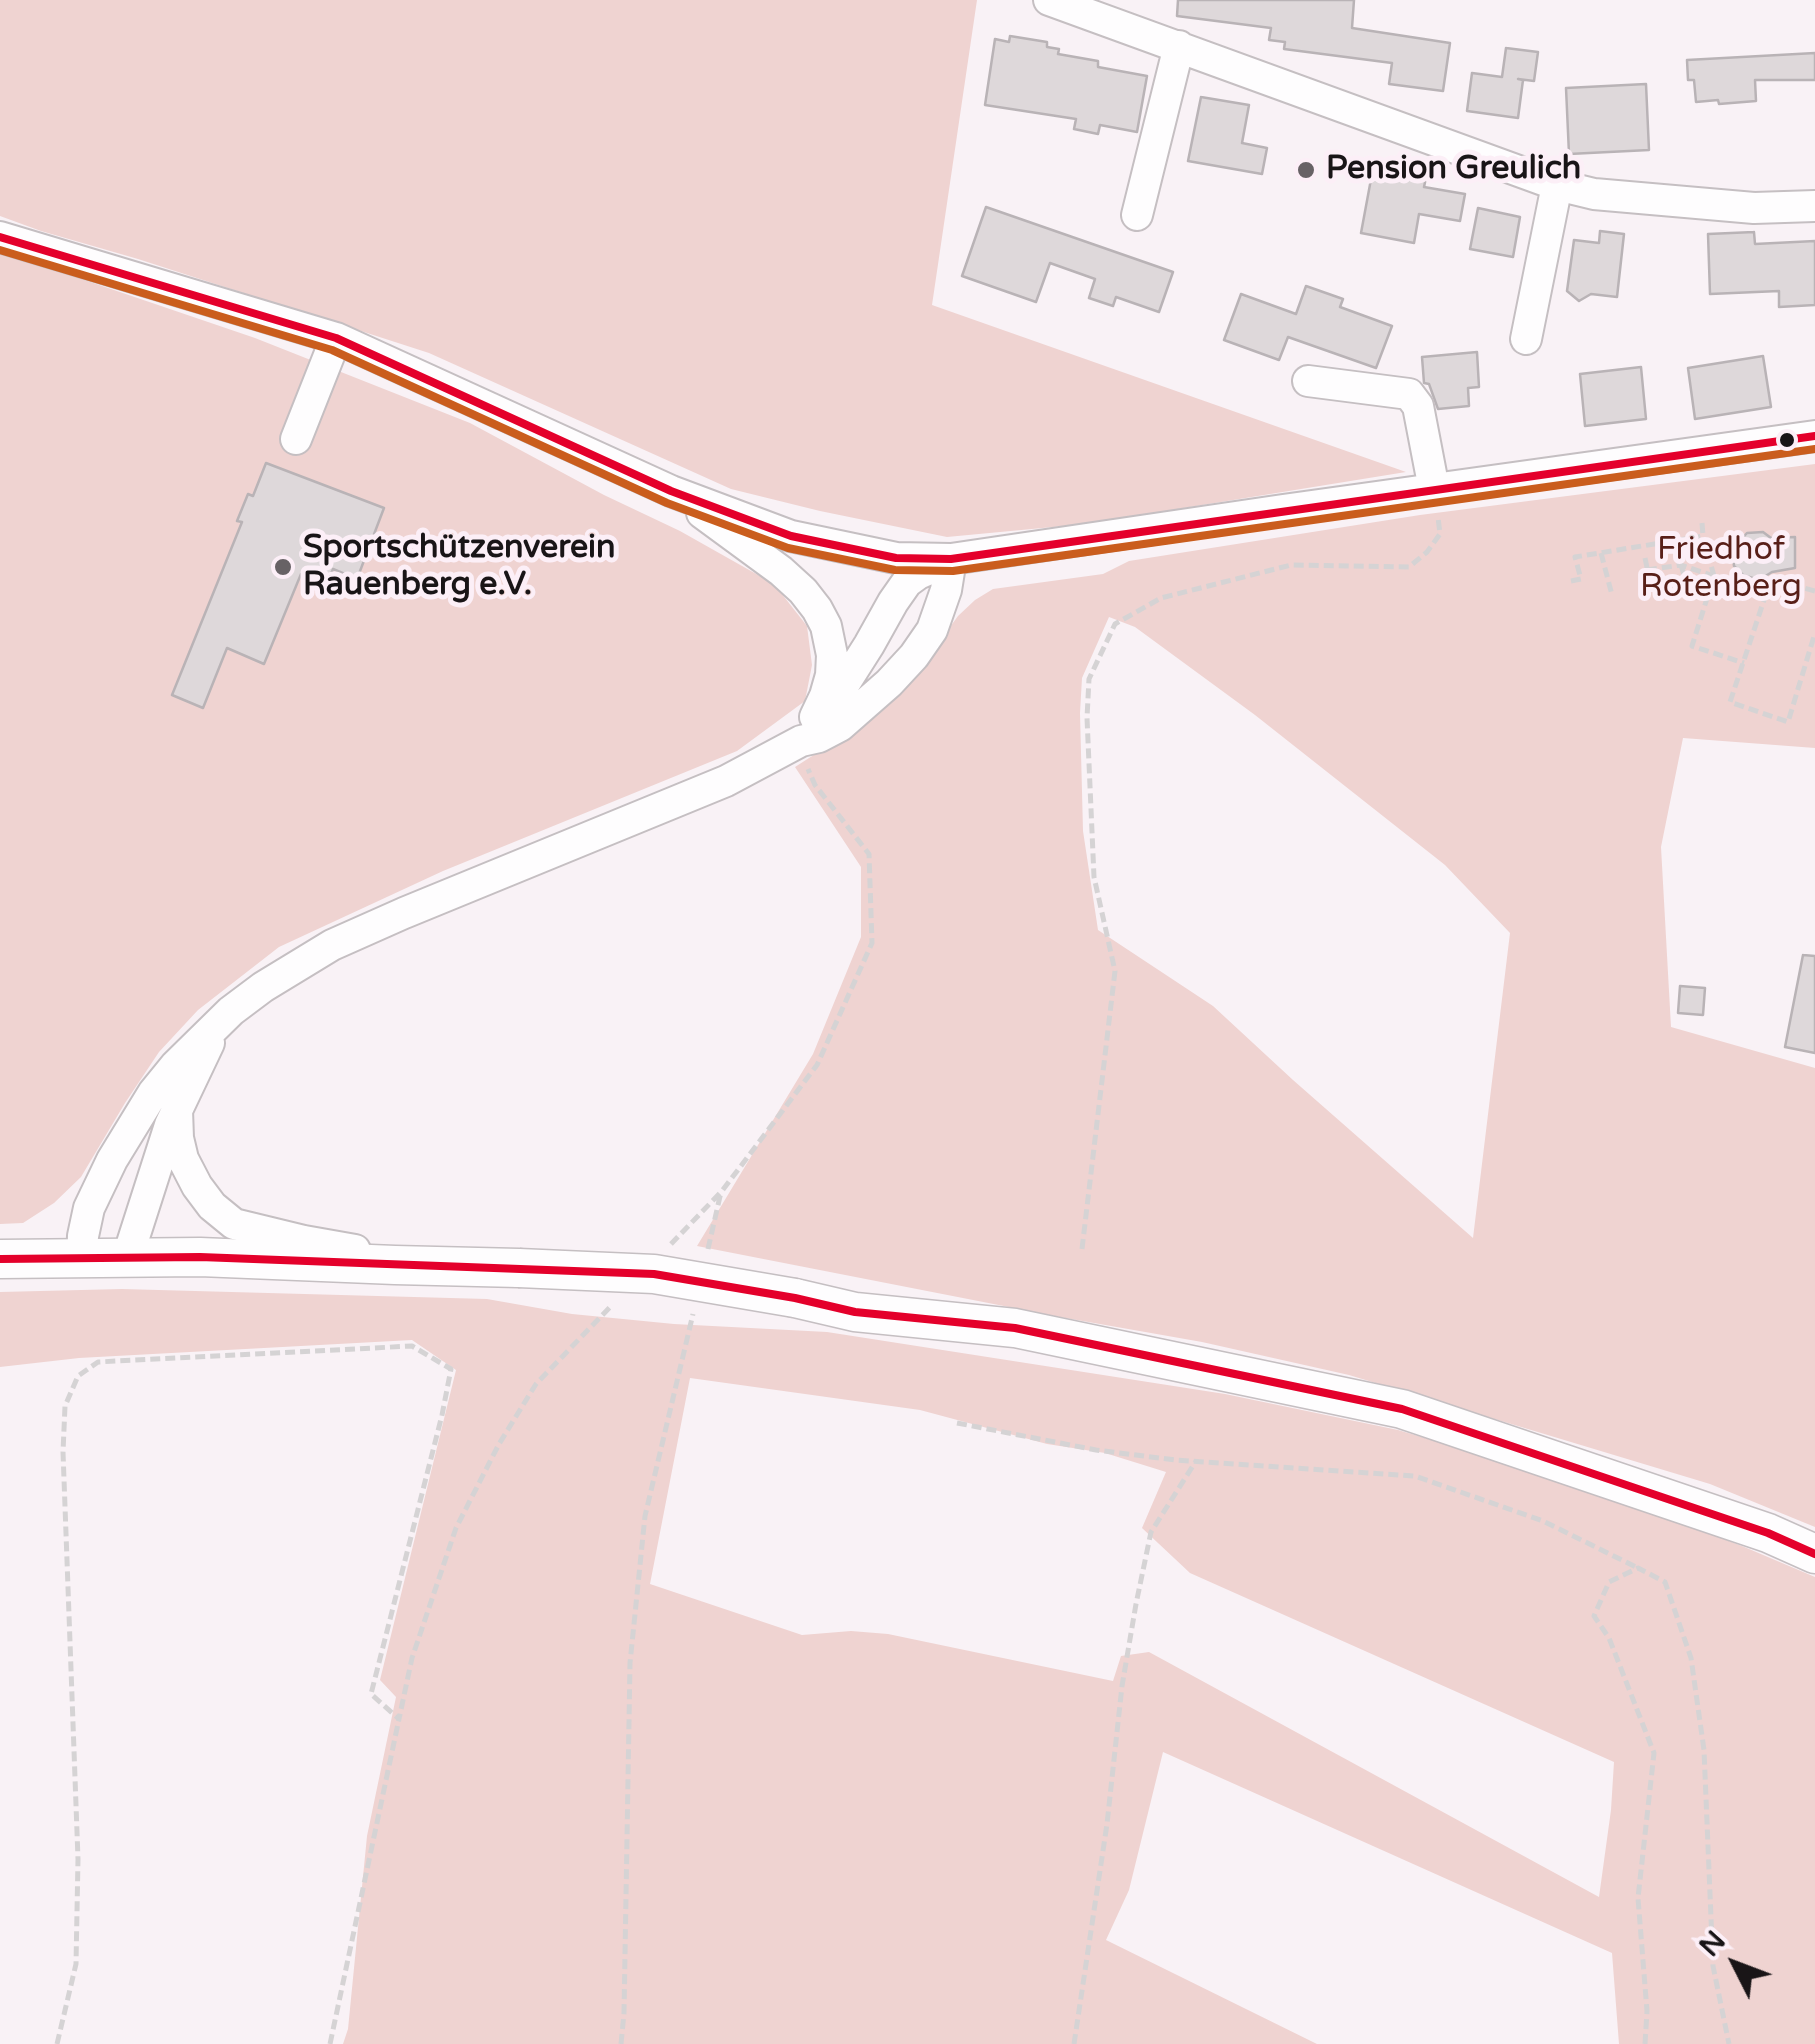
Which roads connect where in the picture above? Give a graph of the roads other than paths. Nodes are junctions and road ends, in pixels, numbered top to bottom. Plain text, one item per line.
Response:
1 (1049, 0) edge
2 (1179, 46) junction
3 (1558, 185) junction
4 (1815, 206) edge
5 (1138, 214) dead end
6 (0, 237) edge
7 (336, 338) junction
8 (1526, 339) dead end
9 (1308, 381) dead end
10 (1815, 436) edge
11 (296, 439) dead end
12 (1434, 490) junction
13 (671, 491) junction
14 (951, 559) junction
15 (804, 734) junction
16 (231, 1012) junction
17 (177, 1110) junction
18 (0, 1259) edge
19 (82, 1259) junction
20 (128, 1259) junction
21 (395, 1265) junction
22 (1815, 1554) edge

1 - 2 street
2 - 3 street
2 - 5 street
3 - 4 street
3 - 8 street
6 - 7 street
7 - 11 street
7 - 13 street
9 - 12 street
10 - 12 street
12 - 14 street
13 - 14 street
13 - 15 street
14 - 15 street
14 - 15 street
15 - 16 street
16 - 17 street
16 - 19 street
17 - 20 street
17 - 21 street
18 - 19 main road
19 - 20 main road
20 - 21 main road
21 - 22 main road, bridge

